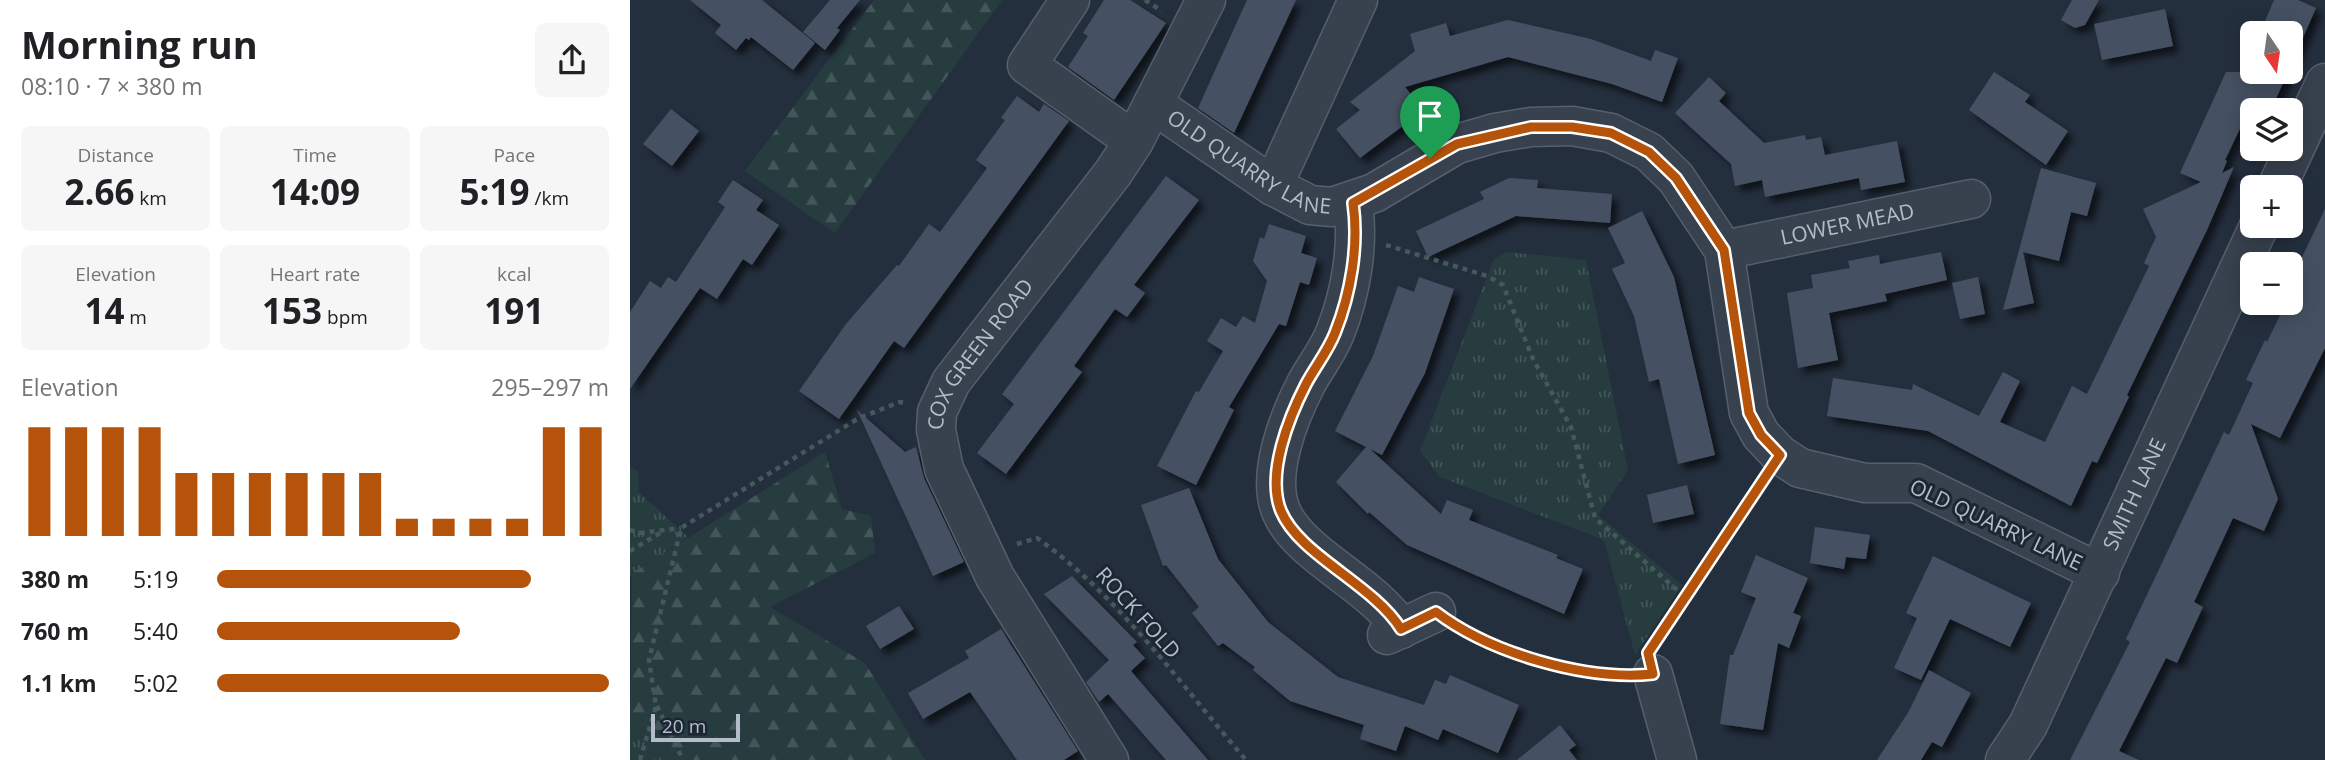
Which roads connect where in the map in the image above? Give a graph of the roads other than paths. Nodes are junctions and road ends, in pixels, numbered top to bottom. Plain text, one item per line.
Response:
1 (1070, 0) edge
2 (1206, 0) edge
3 (1357, 0) edge
4 (2325, 83) edge
5 (1153, 104) junction
6 (1134, 141) junction
7 (2283, 175) edge
8 (1273, 186) junction
9 (1973, 205) dead end
10 (1354, 219) junction
11 (2253, 238) edge
12 (1724, 250) junction
13 (2099, 573) junction
14 (1436, 612) road end
15 (1659, 673) road end
16 (1109, 760) edge
17 (1677, 760) edge
18 (2005, 760) edge

1 - 6 street
2 - 5 street, COX GREEN ROAD
3 - 8 street
4 - 7 street
5 - 6 street, COX GREEN ROAD
5 - 8 street, OLD QUARRY LANE
6 - 16 street, COX GREEN ROAD
8 - 10 street, OLD QUARRY LANE
9 - 12 street, LOWER MEAD
10 - 12 street, OLD QUARRY LANE
10 - 14 street
11 - 13 street, SMITH LANE
12 - 13 street, OLD QUARRY LANE
13 - 18 street, SMITH LANE
15 - 17 street

